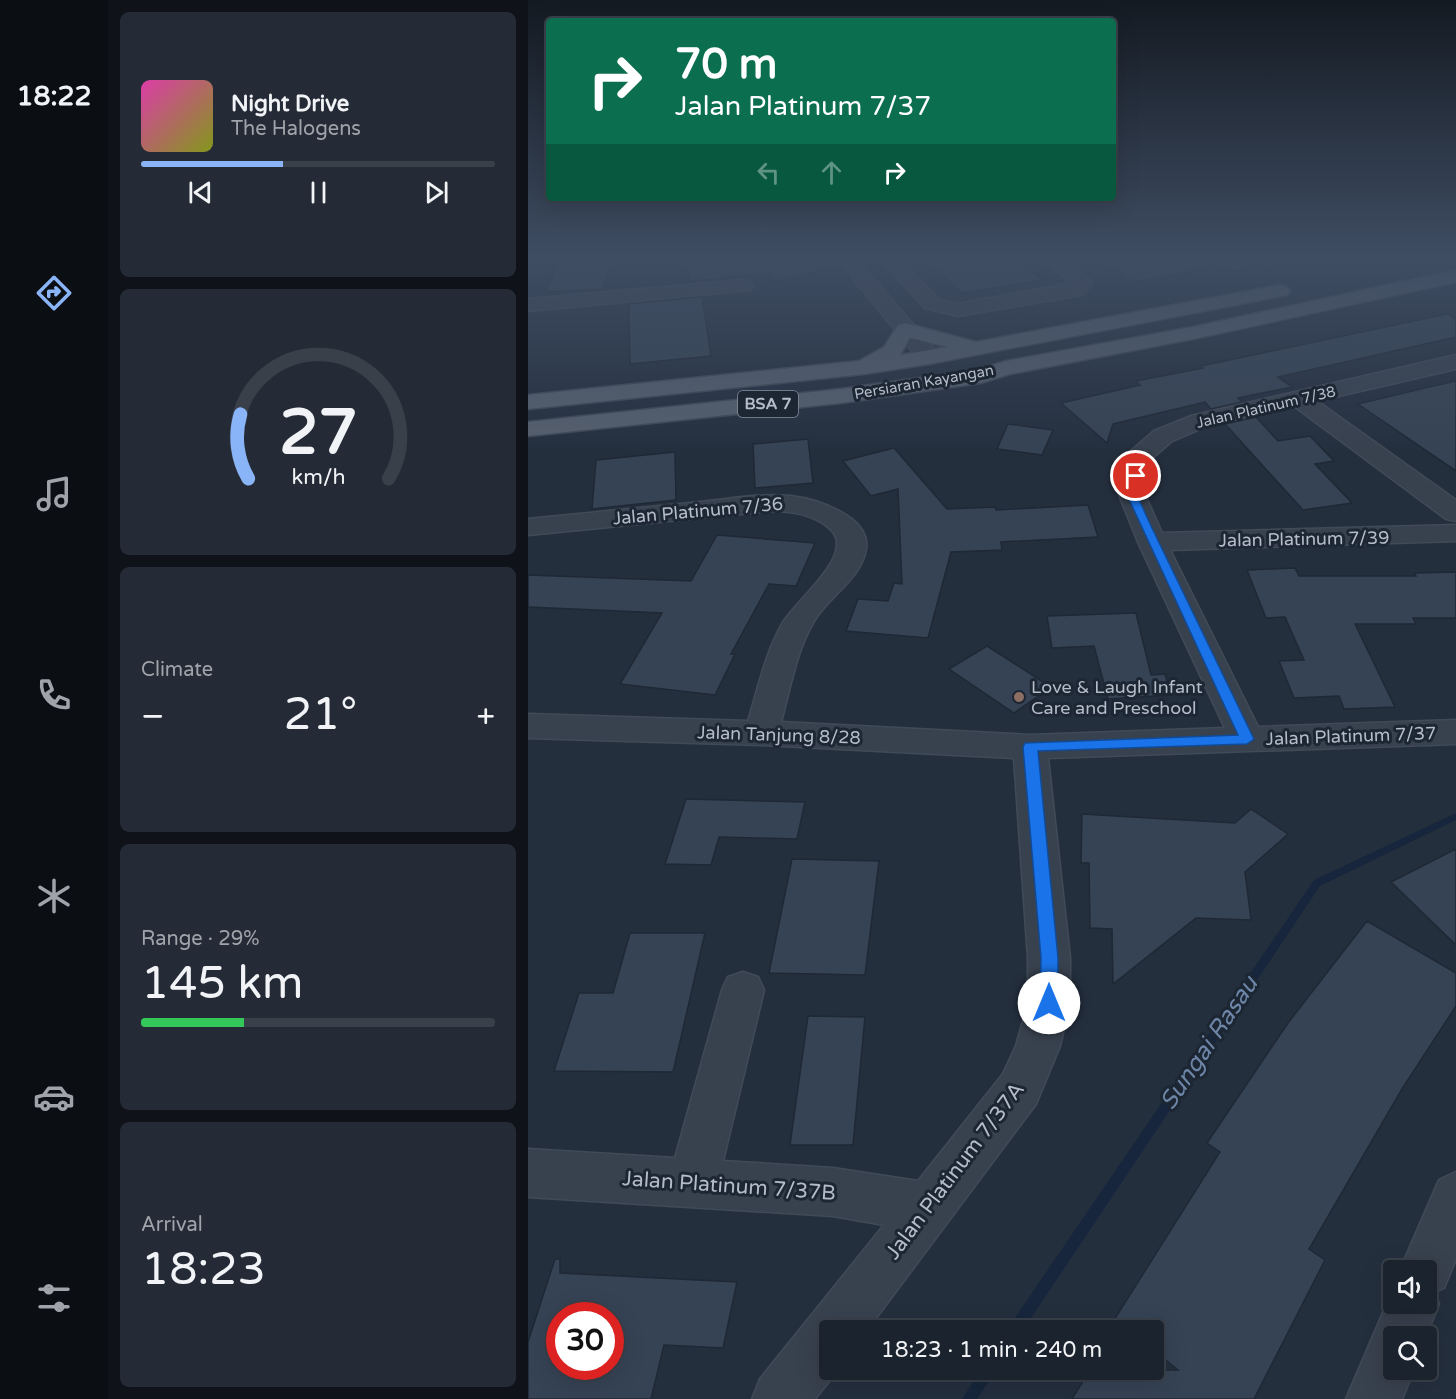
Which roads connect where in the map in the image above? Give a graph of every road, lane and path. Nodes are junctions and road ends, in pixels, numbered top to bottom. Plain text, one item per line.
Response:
1 (899, 321) edge
2 (1123, 321) edge
3 (1247, 321) edge
4 (905, 329) junction
5 (996, 346) junction
6 (929, 357) junction
7 (1456, 362) edge
8 (864, 367) junction
9 (1006, 368) junction
10 (1299, 399) junction
11 (528, 402) edge
12 (768, 404) junction
13 (528, 429) edge
14 (1450, 503) edge
15 (528, 527) edge
16 (1456, 533) edge
17 (1152, 542) junction
18 (528, 726) edge
19 (1456, 732) edge
20 (761, 733) junction
21 (1247, 739) junction
22 (1030, 747) junction
23 (743, 990) dead end
24 (528, 1173) edge
25 (693, 1182) junction
26 (1456, 1197) edge
27 (929, 1208) junction
28 (1430, 1260) edge
29 (842, 1320) edge
30 (819, 1350) edge
31 (1383, 1377) edge
32 (780, 1399) edge
33 (1374, 1399) edge

1 - 4 street
2 - 5 main road, Persiaran Kayangan / BSA 7
3 - 9 main road, Persiaran Kayangan / BSA 7
4 - 5 main road
4 - 6 street
4 - 8 main road
5 - 6 main road, Persiaran Kayangan / BSA 7
6 - 8 main road, Persiaran Kayangan / BSA 7
6 - 9 main road
6 - 12 main road
7 - 10 street, Jalan Platinum 7/38
8 - 11 main road, Persiaran Kayangan / BSA 7
9 - 12 main road, Persiaran Kayangan / BSA 7
10 - 14 street
10 - 17 street, Jalan Platinum 7/38
12 - 13 main road, Persiaran Kayangan / BSA 7
15 - 20 street, Jalan Platinum 7/36
16 - 17 street, Jalan Platinum 7/39
17 - 21 street, Jalan Platinum 7/38
18 - 20 street, Jalan Tanjung 8/28
19 - 21 street, Jalan Platinum 7/37
20 - 22 street, Jalan Tanjung 8/28
21 - 22 street, Jalan Platinum 7/37
22 - 27 street, Jalan Platinum 7/37A
23 - 25 street
24 - 25 street, Jalan Platinum 7/37B
25 - 27 street, Jalan Platinum 7/37B
26 - 28 street
27 - 29 street, Jalan Platinum 7/37A
30 - 32 street
31 - 33 street

